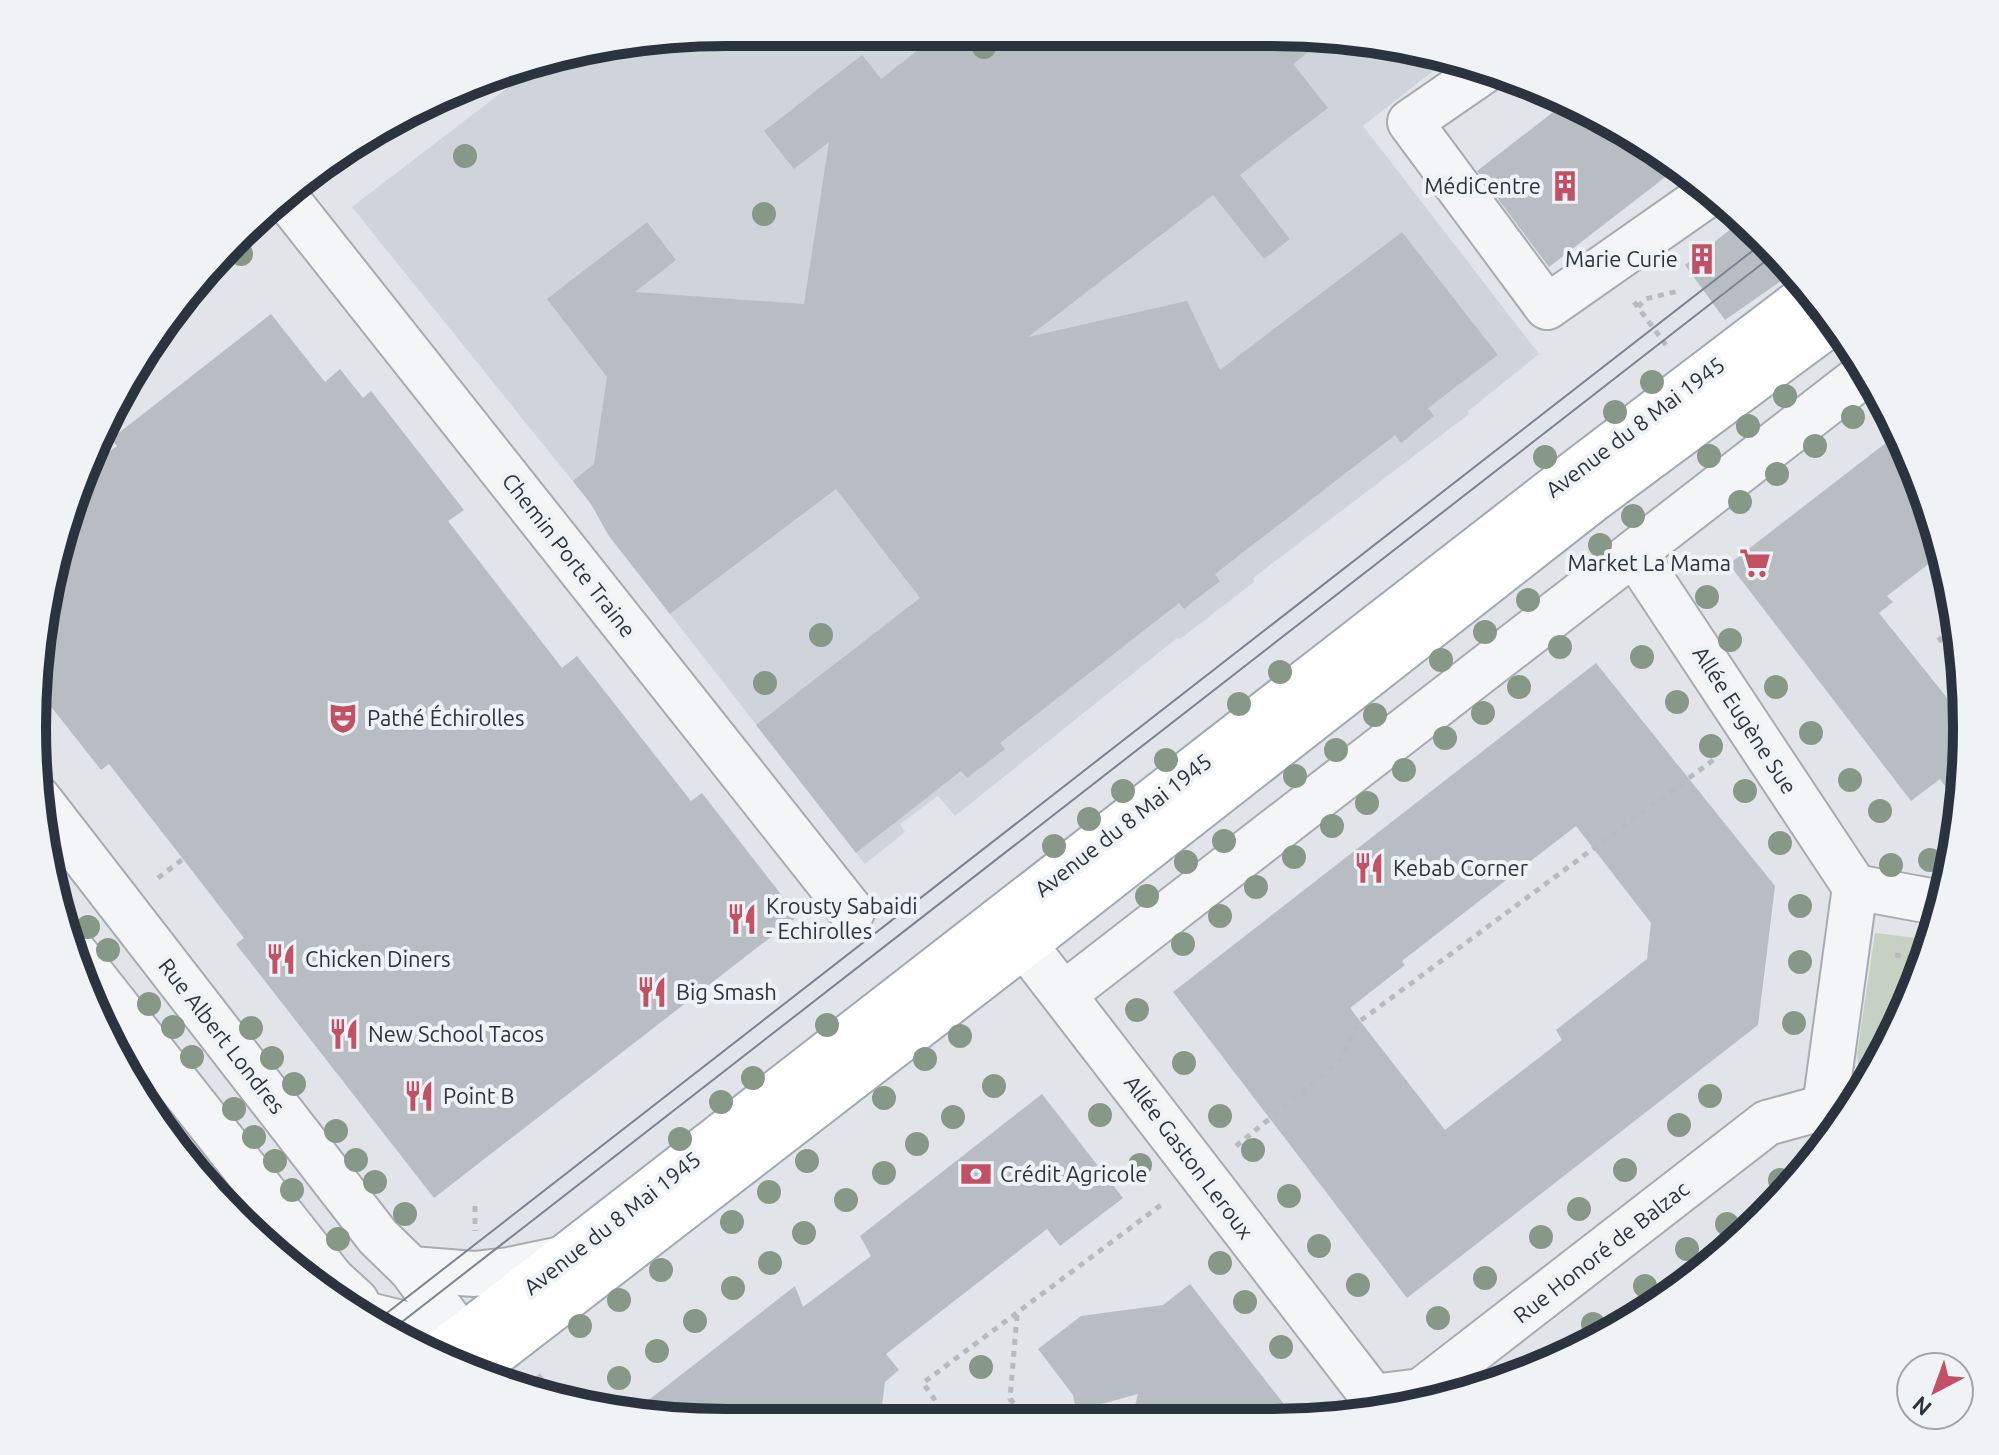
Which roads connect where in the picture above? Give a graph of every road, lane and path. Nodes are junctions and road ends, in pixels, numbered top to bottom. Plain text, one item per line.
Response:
1 (1475, 77) edge
2 (1701, 199) edge
3 (291, 204) edge
4 (1679, 291) dead end
5 (1630, 297) dead end
6 (1802, 300) edge
7 (1638, 307) junction
8 (1823, 329) edge
9 (1668, 349) dead end
10 (1857, 380) edge
11 (1634, 553) junction
12 (1946, 630) edge
13 (1948, 651) edge
14 (1752, 731) junction
15 (52, 816) edge
16 (1855, 887) junction
17 (1931, 901) edge
18 (852, 912) dead end
19 (1014, 931) junction
20 (1895, 955) dead end
21 (1913, 958) edge
22 (94, 977) edge
23 (1064, 994) junction
24 (1837, 1108) edge
25 (1202, 1174) junction
26 (1142, 1219) dead end
27 (566, 1258) junction
28 (411, 1269) junction
29 (346, 1292) edge
30 (1017, 1314) junction
31 (456, 1352) edge
32 (460, 1354) edge
33 (460, 1354) edge
34 (1404, 1396) edge
35 (1367, 1402) edge
36 (941, 1409) edge
37 (1019, 1409) edge

1 - 2 street
3 - 18 street, Chemin Porte Traine
4 - 7 path
5 - 7 path
6 - 19 main road, Avenue du 8 Mai 1945
7 - 9 path
8 - 19 main road, Avenue du 8 Mai 1945
10 - 11 street
11 - 14 street, Allée Eugène Sue
11 - 23 street
12 - 13 path
14 - 16 street, Allée Eugène Sue
14 - 25 path
15 - 28 street, Rue Albert Londres
16 - 17 street
16 - 24 street
19 - 23 street, Allée Gaston Leroux
19 - 27 main road, Avenue du 8 Mai 1945
19 - 32 main road, Avenue du 8 Mai 1945
20 - 21 path
22 - 29 street
23 - 25 street, Allée Gaston Leroux
24 - 34 street, Rue Honoré de Balzac
25 - 35 street, Allée Gaston Leroux
26 - 30 path
27 - 28 street
27 - 33 main road, Avenue du 8 Mai 1945
28 - 31 street, Rue Albert Londres
30 - 36 path
30 - 37 path

